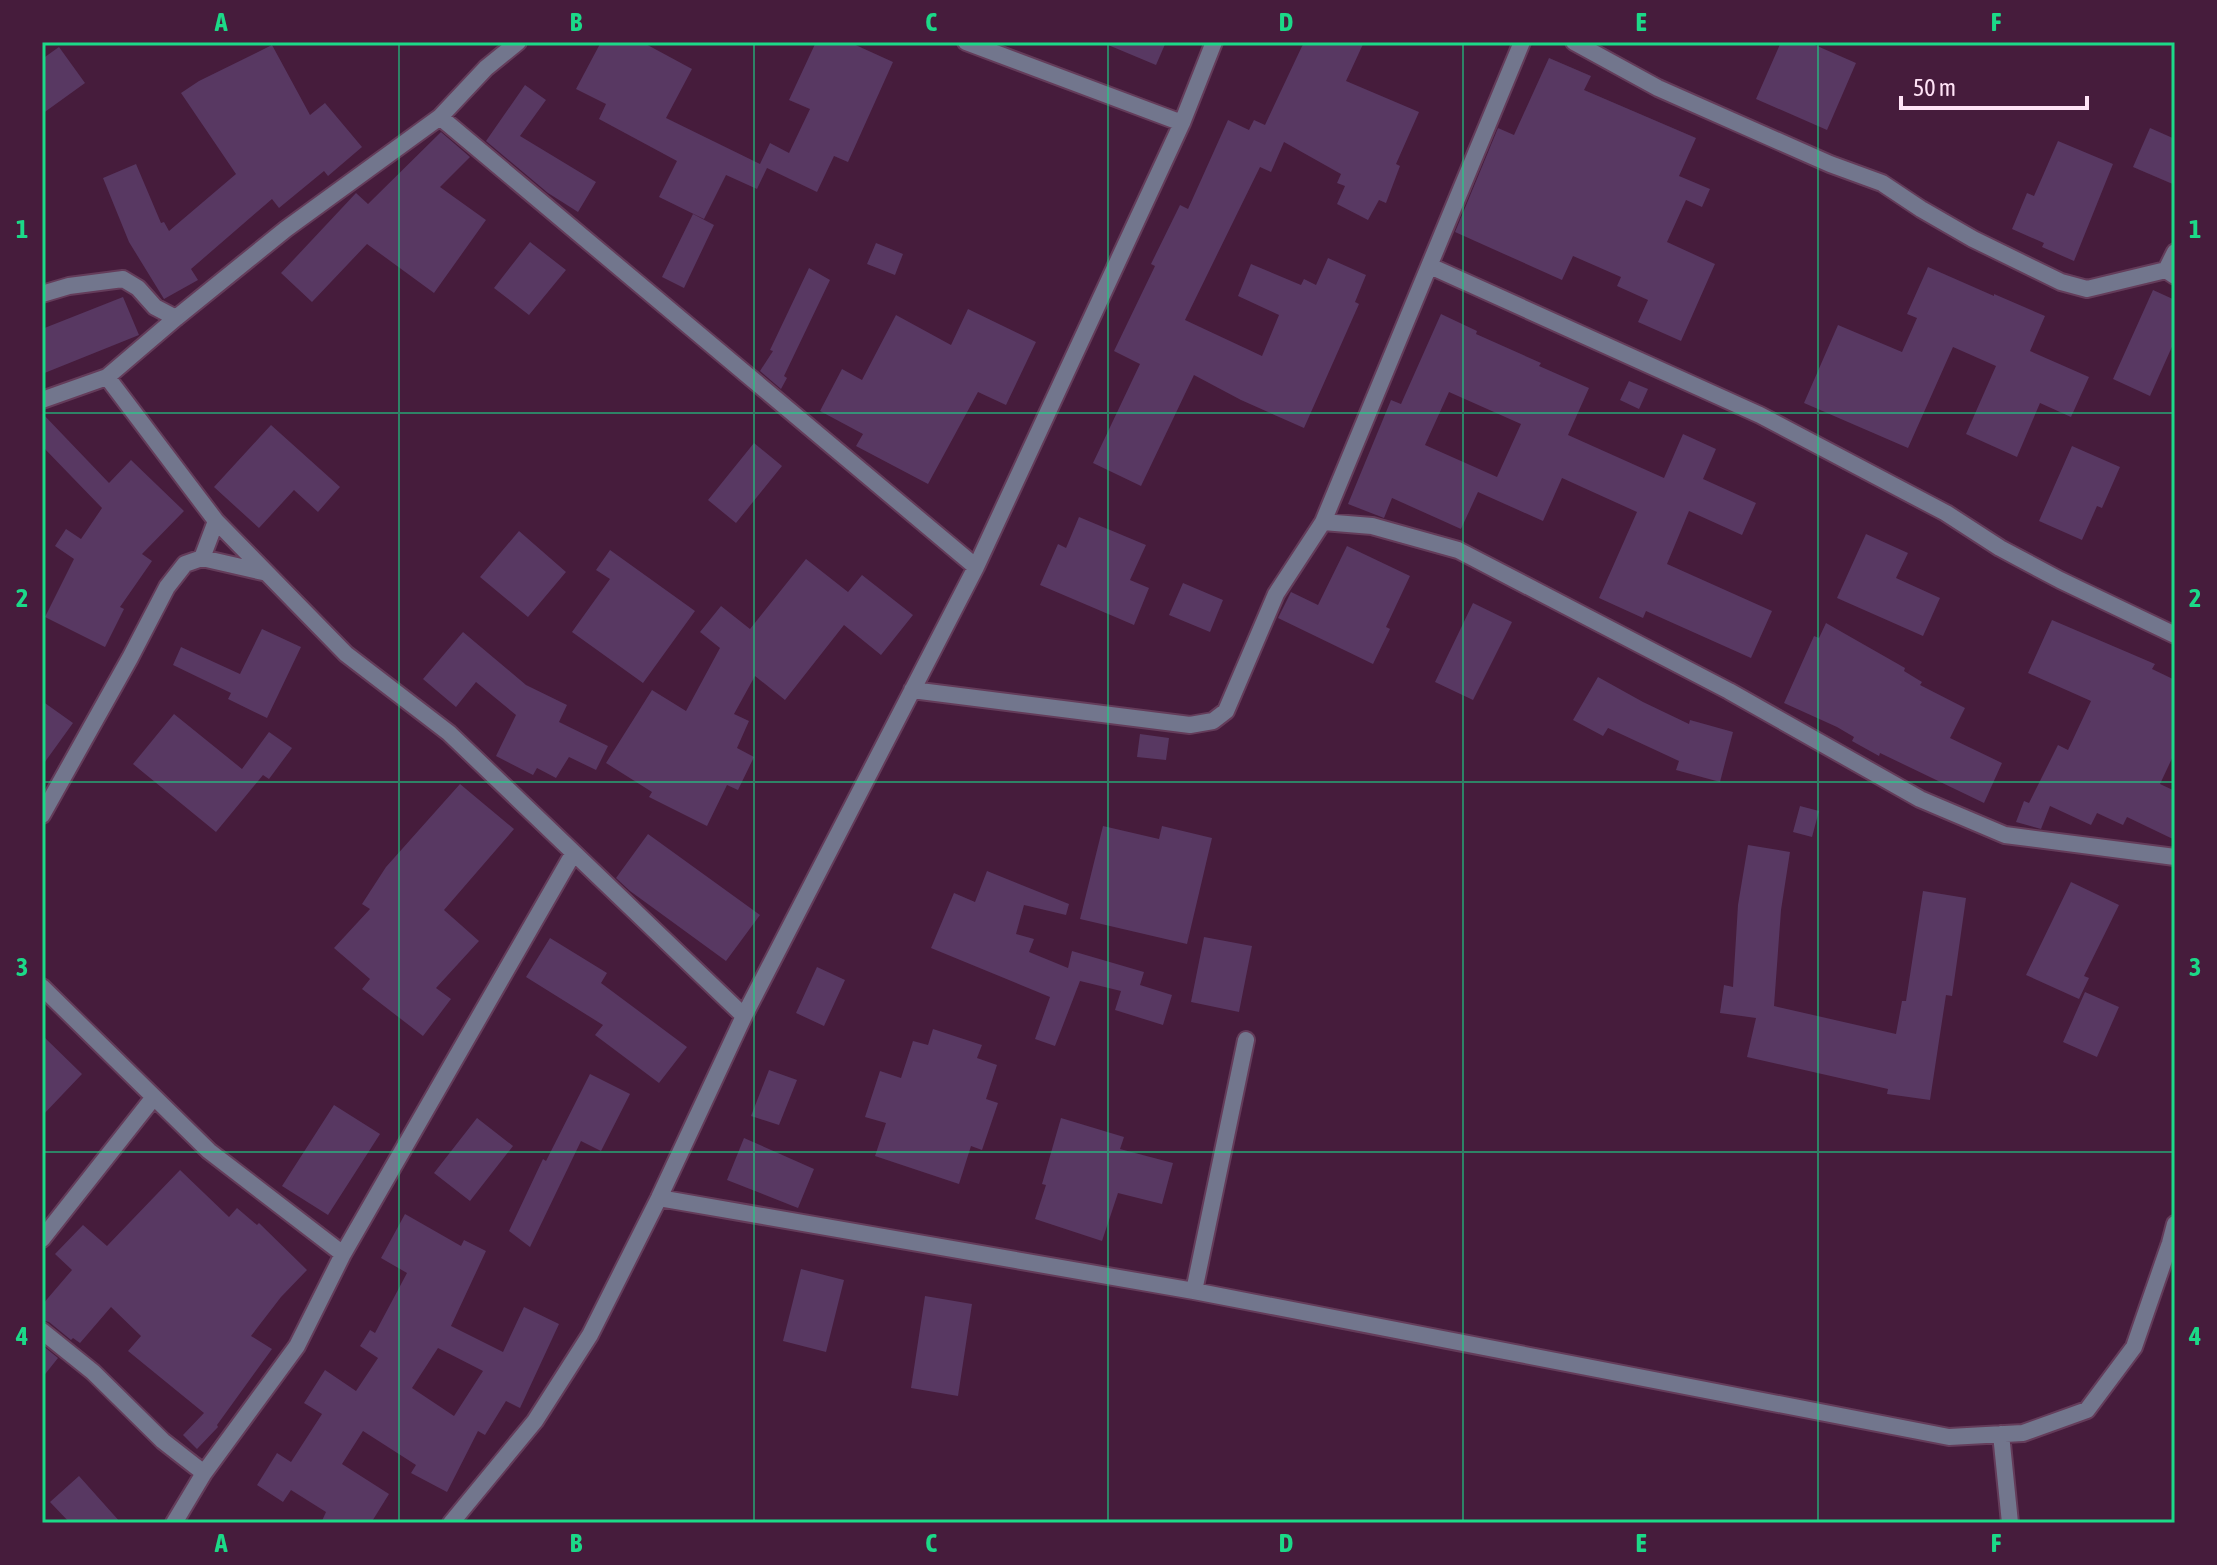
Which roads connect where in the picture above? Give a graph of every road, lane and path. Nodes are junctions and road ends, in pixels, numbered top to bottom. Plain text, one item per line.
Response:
1 (518, 42) edge
2 (966, 42) edge
3 (1214, 42) edge
4 (1522, 42) edge
5 (1574, 42) edge
6 (440, 117) junction
7 (1182, 123) junction
8 (2175, 252) edge
9 (1430, 266) junction
10 (2170, 273) edge
11 (42, 294) edge
12 (176, 318) junction
13 (107, 377) junction
14 (42, 400) edge
15 (216, 521) junction
16 (1323, 522) junction
17 (202, 558) junction
18 (976, 567) junction
19 (265, 573) junction
20 (2175, 635) edge
21 (912, 690) junction
22 (42, 815) edge
23 (573, 854) junction
24 (2175, 857) edge
25 (42, 987) edge
26 (744, 1016) junction
27 (1246, 1040) dead end
28 (154, 1097) junction
29 (659, 1198) junction
30 (2175, 1224) edge
31 (42, 1239) edge
32 (343, 1254) junction
33 (1194, 1291) junction
34 (42, 1331) edge
35 (2001, 1434) junction
36 (204, 1473) junction
37 (174, 1523) edge
38 (451, 1523) edge
39 (2010, 1523) edge

1 - 6 street
2 - 7 street
3 - 7 street
4 - 9 street
5 - 10 street
6 - 12 street
6 - 18 street
7 - 18 street
8 - 10 street
9 - 16 street
9 - 20 street
11 - 12 street
12 - 13 street
13 - 14 street
13 - 15 street
15 - 17 street
15 - 19 street
16 - 21 street
16 - 24 street
17 - 19 street
17 - 22 street
18 - 21 street
19 - 23 street
21 - 26 street
23 - 26 street
23 - 32 street
25 - 28 street
26 - 29 street
27 - 33 street
28 - 31 street
28 - 32 street
29 - 33 street
29 - 38 street
30 - 35 street
32 - 36 street
33 - 35 street
34 - 36 street
35 - 39 street
36 - 37 street

